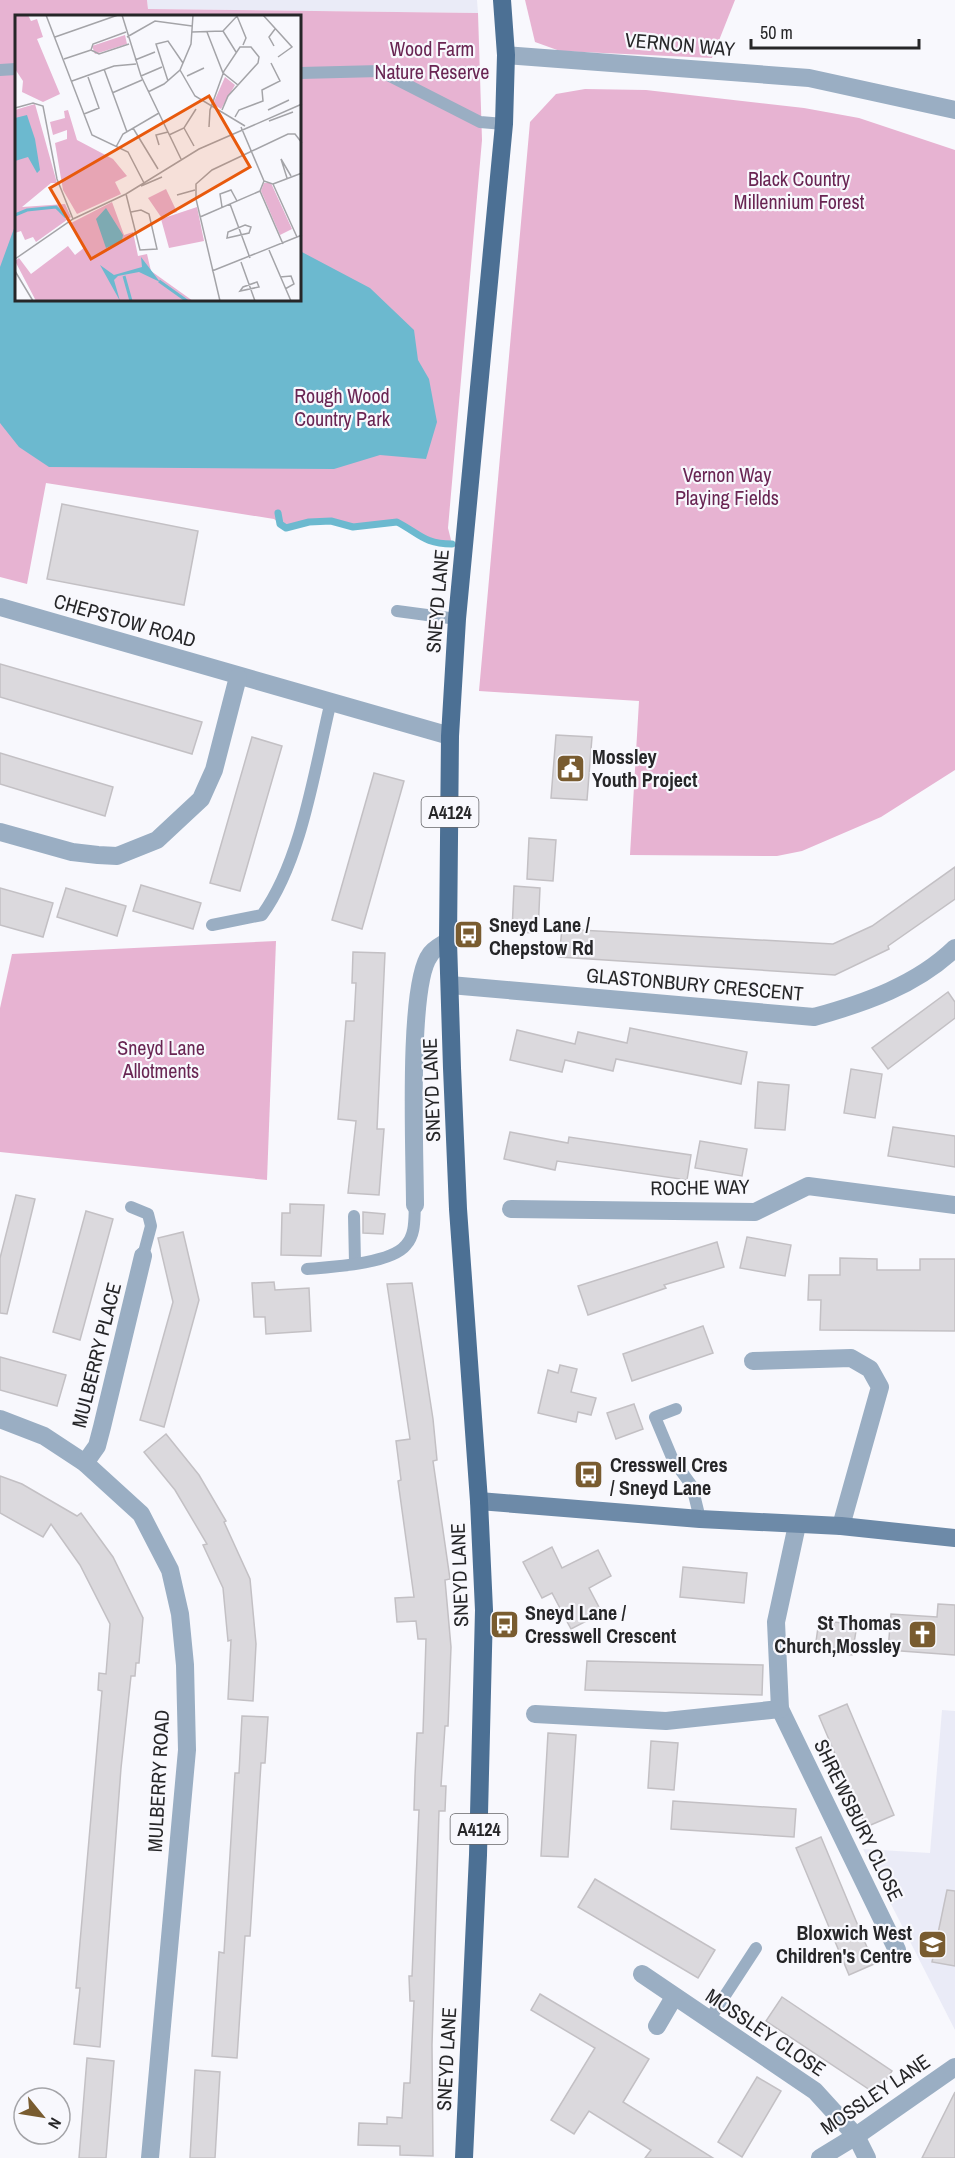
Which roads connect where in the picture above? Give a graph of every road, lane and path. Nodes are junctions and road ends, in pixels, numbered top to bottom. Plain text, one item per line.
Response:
1 (502, 0) edge
2 (506, 55) junction
3 (15, 69) edge
4 (0, 70) edge
5 (302, 73) edge
6 (955, 110) edge
7 (504, 124) junction
8 (0, 607) edge
9 (397, 611) dead end
10 (457, 619) junction
11 (238, 676) junction
12 (331, 701) junction
13 (450, 736) junction
14 (0, 832) edge
15 (212, 925) dead end
16 (448, 941) junction
17 (955, 948) edge
18 (450, 985) junction
19 (415, 1205) joint
20 (955, 1206) edge
21 (131, 1207) dead end
22 (511, 1210) dead end
23 (354, 1216) dead end
24 (143, 1256) joint
25 (355, 1263) junction
26 (307, 1269) dead end
27 (753, 1361) dead end
28 (676, 1409) dead end
29 (0, 1419) edge
30 (85, 1463) junction
31 (479, 1501) junction
32 (700, 1519) junction
33 (797, 1525) junction
34 (841, 1526) junction
35 (955, 1538) edge
36 (780, 1709) junction
37 (548, 1710) dead end
38 (756, 1948) dead end
39 (897, 1950) dead end
40 (642, 1974) dead end
41 (674, 1997) junction
42 (709, 2020) junction
43 (657, 2026) dead end
44 (955, 2067) edge
45 (856, 2136) junction
46 (150, 2158) edge
47 (464, 2158) edge
48 (820, 2158) edge
49 (867, 2158) edge

1 - 2 main road, SNEYD LANE / A4124
2 - 6 street, VERNON WAY
2 - 7 main road, SNEYD LANE / A4124
3 - 4 lane
5 - 7 lane
7 - 10 main road, SNEYD LANE / A4124
8 - 11 street, CHEPSTOW ROAD
9 - 10 lane
10 - 13 main road, SNEYD LANE / A4124
11 - 12 street, CHEPSTOW ROAD
11 - 14 street
12 - 13 street, CHEPSTOW ROAD
12 - 15 lane
13 - 16 main road, SNEYD LANE / A4124
16 - 18 main road, SNEYD LANE / A4124
16 - 19 street
17 - 18 street, GLASTONBURY CRESCENT
18 - 31 main road, SNEYD LANE / A4124
19 - 25 lane
20 - 22 street, ROCHE WAY
21 - 24 lane
23 - 25 lane
24 - 30 street, MULBERRY PLACE
25 - 26 lane
27 - 34 street
28 - 32 lane
29 - 30 street, MULBERRY ROAD
30 - 46 street, MULBERRY ROAD
31 - 32 street
31 - 47 main road, SNEYD LANE / A4124
32 - 33 street
33 - 34 street
33 - 36 street, SHREWSBURY CLOSE
34 - 35 street
36 - 37 street
36 - 39 street, SHREWSBURY CLOSE
38 - 42 lane
40 - 41 street, MOSSLEY CLOSE
41 - 42 street, MOSSLEY CLOSE
41 - 43 street
42 - 45 street, MOSSLEY CLOSE
44 - 45 street, MOSSLEY LANE
45 - 48 street, MOSSLEY LANE
45 - 49 street, MOSSLEY CLOSE

